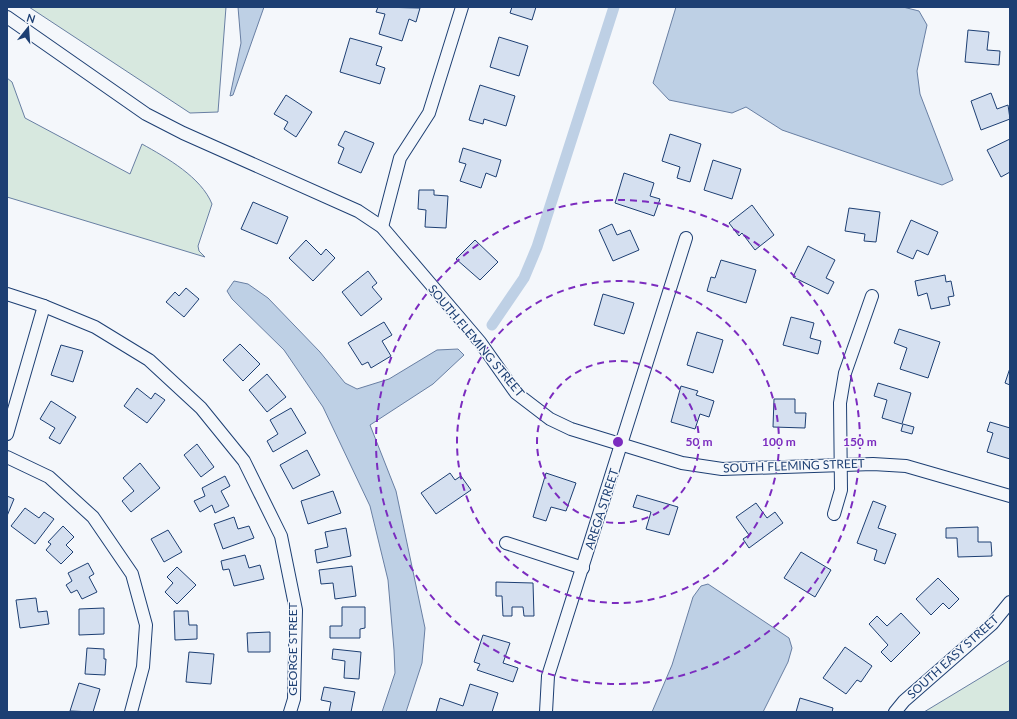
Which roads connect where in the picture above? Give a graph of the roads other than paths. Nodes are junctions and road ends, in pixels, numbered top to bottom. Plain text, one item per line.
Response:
1 (462, 7) edge
2 (7, 16) edge
3 (382, 227) junction
4 (686, 238) dead end
5 (7, 294) edge
6 (872, 296) dead end
7 (44, 306) junction
8 (7, 434) edge
9 (622, 446) junction
10 (7, 457) edge
11 (840, 465) junction
12 (1010, 496) edge
13 (834, 514) dead end
14 (506, 543) dead end
15 (583, 568) junction
16 (1010, 602) edge
17 (131, 712) edge
18 (290, 712) edge
19 (546, 712) edge
20 (895, 712) edge

1 - 3 street
2 - 3 street, SOUTH FLEMING STREET
3 - 9 street, SOUTH FLEMING STREET
4 - 9 street, AREGA STREET
5 - 7 street, GEORGE STREET
6 - 11 street
7 - 8 street
7 - 18 street, GEORGE STREET
9 - 11 street, SOUTH FLEMING STREET
9 - 15 street, AREGA STREET
10 - 17 street
11 - 12 street, SOUTH FLEMING STREET
11 - 13 street
14 - 15 street
15 - 19 street, AREGA STREET
16 - 20 street, SOUTH EASY STREET

